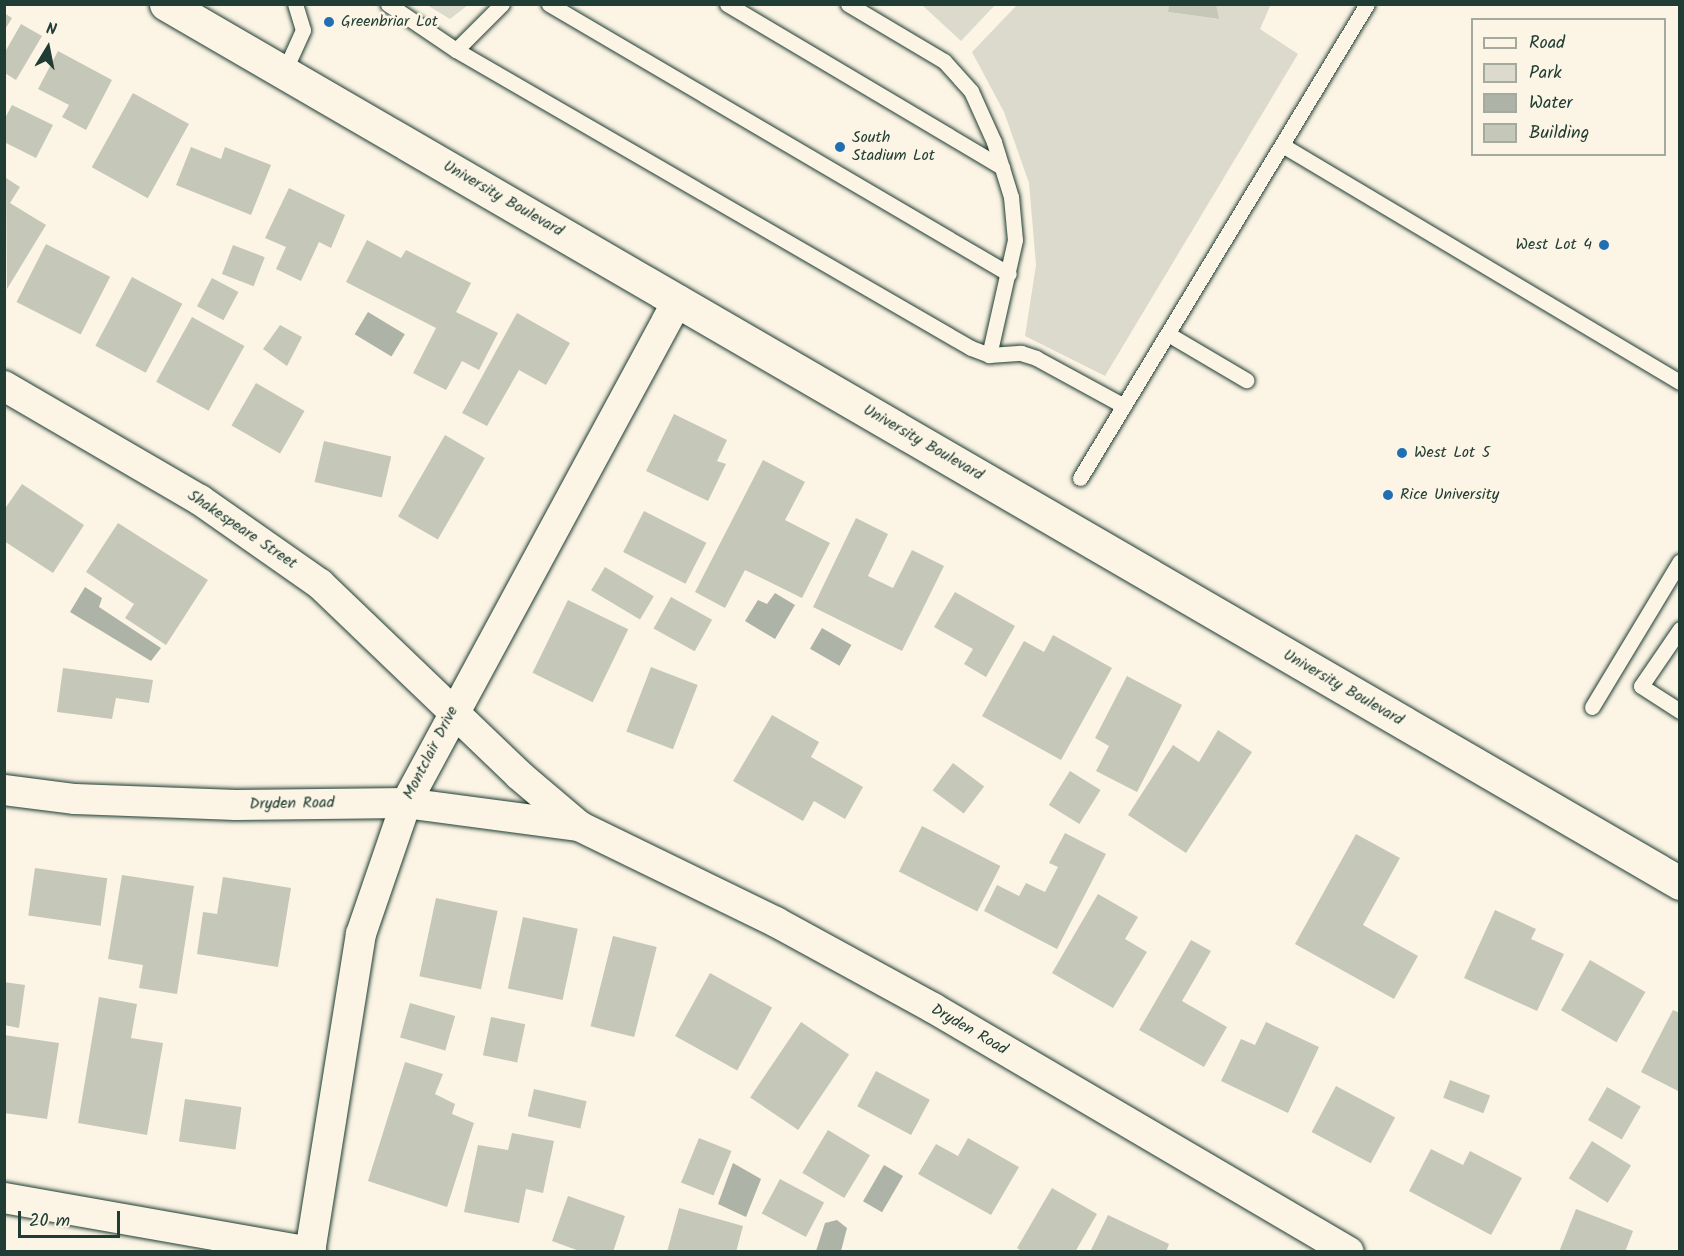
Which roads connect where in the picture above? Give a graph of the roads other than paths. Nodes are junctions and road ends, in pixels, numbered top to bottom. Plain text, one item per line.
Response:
1 (166, 4) edge
2 (295, 4) edge
3 (388, 4) edge
4 (502, 4) edge
5 (549, 4) edge
6 (727, 4) edge
7 (848, 4) edge
8 (1367, 4) edge
9 (456, 50) junction
10 (284, 72) junction
11 (1282, 145) junction
12 (1002, 167) junction
13 (1009, 274) junction
14 (678, 300) junction
15 (1168, 334) junction
16 (990, 355) junction
17 (1246, 380) dead end
18 (1680, 382) edge
19 (4, 386) edge
20 (1124, 406) junction
21 (1080, 478) dead end
22 (1680, 561) edge
23 (1680, 629) edge
24 (1592, 707) dead end
25 (453, 709) junction
26 (1680, 711) edge
27 (4, 790) edge
28 (406, 803) junction
29 (579, 826) junction
30 (1680, 884) edge
31 (4, 1198) edge
32 (310, 1251) edge
33 (1349, 1251) edge

1 - 10 main road, University Boulevard
2 - 10 lane
3 - 9 lane
4 - 9 lane
5 - 13 lane
6 - 12 lane
7 - 12 lane
8 - 11 lane
9 - 16 lane
10 - 14 main road, University Boulevard
11 - 15 lane
11 - 18 lane
12 - 13 lane
13 - 16 lane
14 - 25 street, Montclair Drive
14 - 30 main road, University Boulevard
15 - 17 lane
15 - 20 lane
16 - 20 lane
19 - 25 street, Shakespeare Street
20 - 21 lane
22 - 24 lane
23 - 26 lane
25 - 28 street, Montclair Drive
25 - 29 street, Dryden Road
27 - 28 street, Dryden Road
28 - 29 street, Dryden Road
28 - 32 street, Montclair Drive
29 - 33 street, Dryden Road
31 - 32 street

